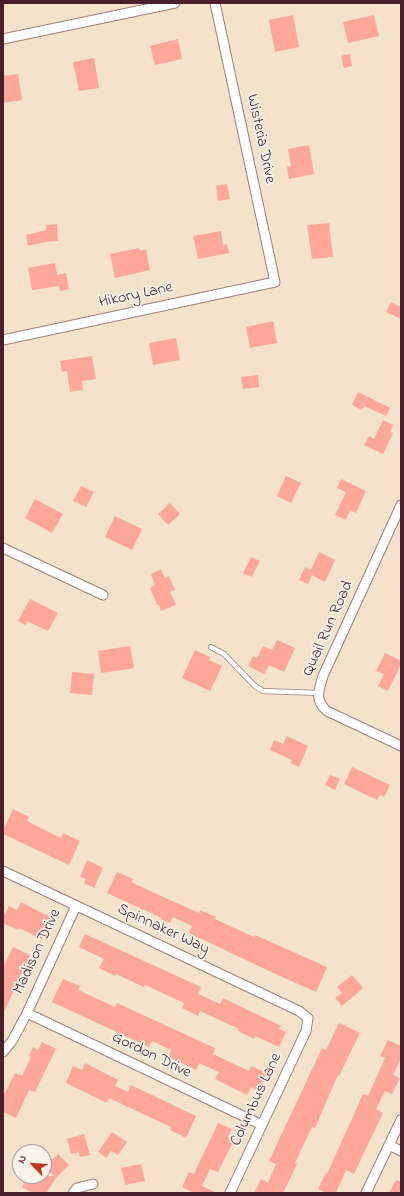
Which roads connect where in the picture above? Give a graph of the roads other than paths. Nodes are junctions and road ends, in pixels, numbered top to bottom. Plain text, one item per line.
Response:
1 (175, 3) edge
2 (214, 3) edge
3 (3, 39) edge
4 (275, 282) joint
5 (3, 340) edge
6 (401, 506) edge
7 (3, 548) edge
8 (103, 595) dead end
9 (211, 647) dead end
10 (319, 693) junction
11 (401, 746) edge
12 (3, 871) edge
13 (76, 906) junction
14 (27, 1013) junction
15 (308, 1018) joint
16 (3, 1052) edge
17 (401, 1120) edge
18 (262, 1125) junction
19 (389, 1145) junction
20 (401, 1151) edge
21 (93, 1184) dead end
22 (73, 1193) edge
23 (230, 1193) edge
24 (366, 1193) edge

1 - 3 street
2 - 4 street, Wisteria Drive
4 - 5 street, Hikory Lane
6 - 10 street, Quail Run Road
7 - 8 street
9 - 10 lane
10 - 11 street, Quail Run Road
12 - 13 street, Spinnaker Way
13 - 14 street, Madison Drive
13 - 15 street, Spinnaker Way
14 - 16 street, Madison Drive
14 - 18 street, Gordon Drive
15 - 18 street, Columbus Lane
17 - 19 street
18 - 23 street, Columbus Lane
19 - 20 street
19 - 24 street
21 - 22 street

